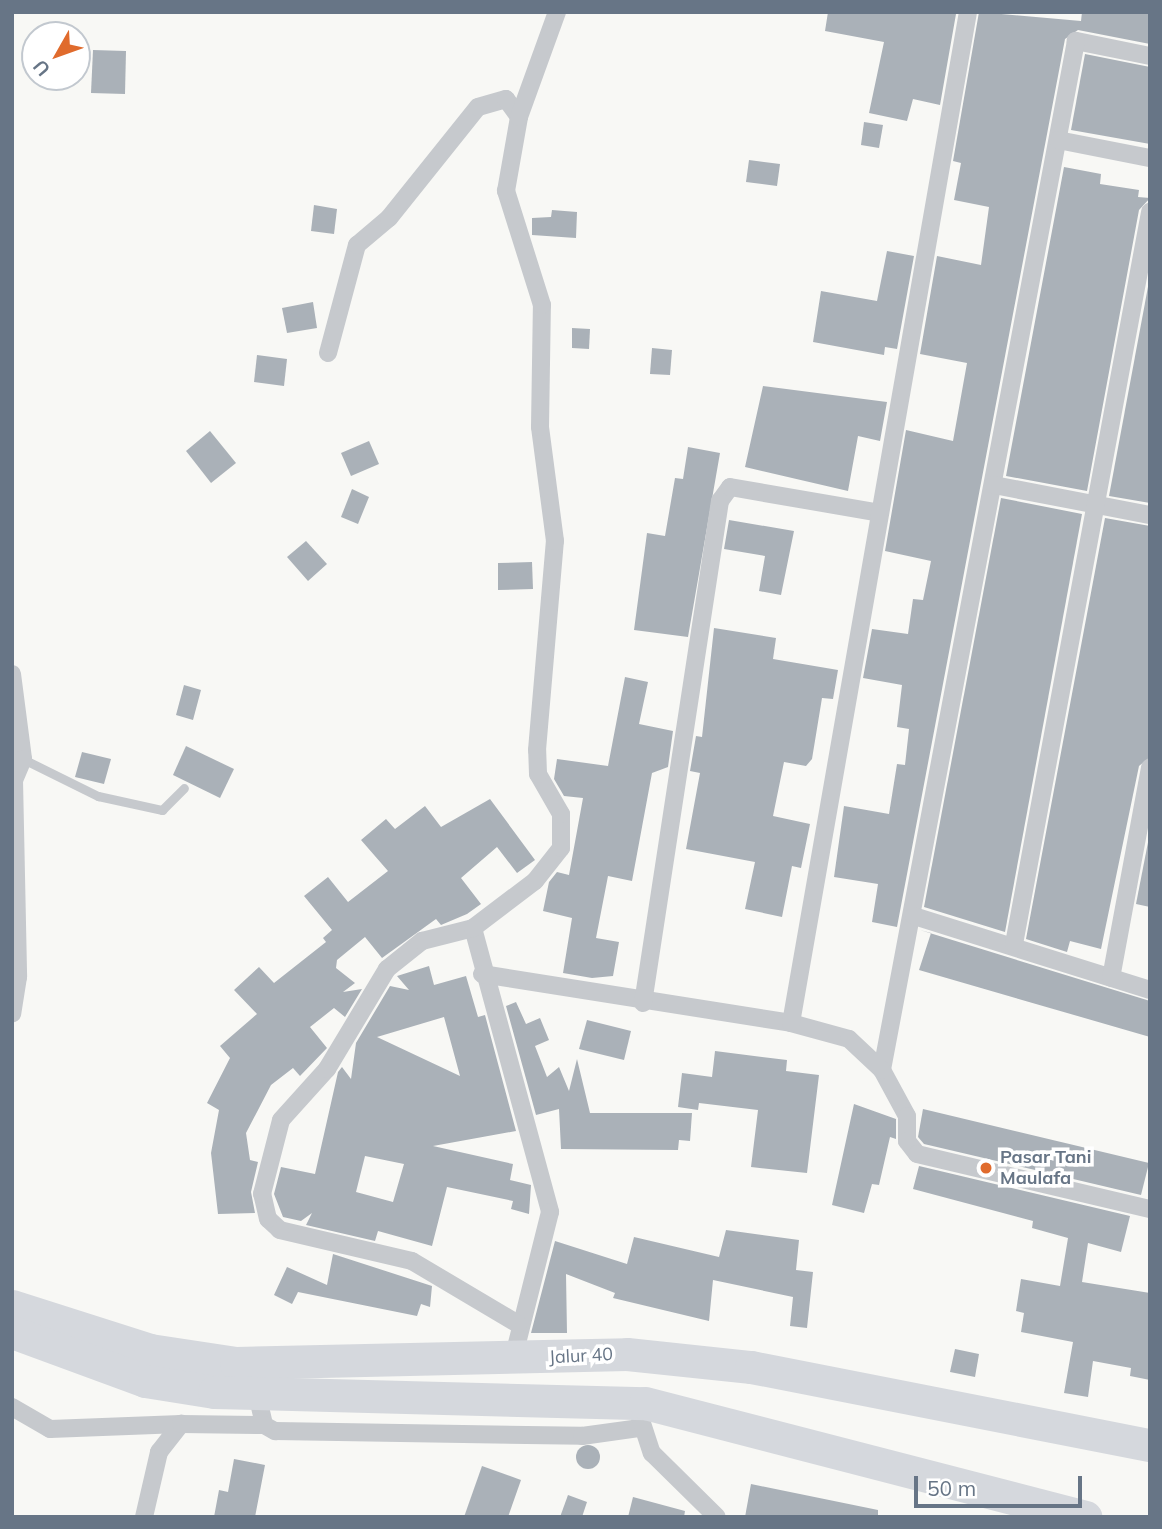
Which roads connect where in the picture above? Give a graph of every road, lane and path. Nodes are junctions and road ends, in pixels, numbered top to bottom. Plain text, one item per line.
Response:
1 (557, 12) edge
2 (968, 12) edge
3 (1150, 56) edge
4 (519, 117) junction
5 (1058, 140) junction
6 (1150, 158) edge
7 (1150, 212) edge
8 (328, 353) dead end
9 (994, 485) junction
10 (1096, 505) junction
11 (880, 513) junction
12 (1150, 515) edge
13 (12, 674) edge
14 (23, 759) junction
15 (1150, 768) edge
16 (184, 788) dead end
17 (914, 916) junction
18 (473, 928) junction
19 (1014, 944) junction
20 (482, 974) junction
21 (1111, 978) junction
22 (1150, 990) edge
23 (643, 1003) junction
24 (12, 1014) edge
25 (791, 1023) junction
26 (882, 1070) junction
27 (1150, 1209) edge
28 (12, 1306) edge
29 (518, 1324) junction
30 (12, 1332) edge
31 (383, 1359) junction
32 (513, 1359) junction
33 (394, 1397) junction
34 (12, 1407) edge
35 (261, 1409) junction
36 (640, 1415) junction
37 (181, 1424) junction
38 (1150, 1445) edge
39 (144, 1517) edge
40 (717, 1517) edge
41 (1086, 1517) edge

1 - 4 street
2 - 11 street
3 - 5 street
4 - 8 street
4 - 18 street
5 - 6 street
5 - 9 street
7 - 10 street
9 - 10 street
9 - 17 street
10 - 12 street
10 - 19 street
11 - 23 street
11 - 25 street
13 - 14 street
14 - 16 lane
14 - 24 street
15 - 21 street
17 - 19 street
17 - 26 street
18 - 20 street
18 - 29 street
19 - 21 street
20 - 23 street
20 - 29 street
21 - 22 street
23 - 25 street
25 - 26 street
26 - 27 street
28 - 31 highway, Jalur 40
29 - 32 street
30 - 35 highway
31 - 32 highway, Jalur 40
31 - 33 highway
32 - 38 highway, Jalur 40
33 - 35 highway
33 - 36 highway
34 - 37 street
35 - 36 street
35 - 37 street
36 - 40 street
36 - 41 highway
37 - 39 street

